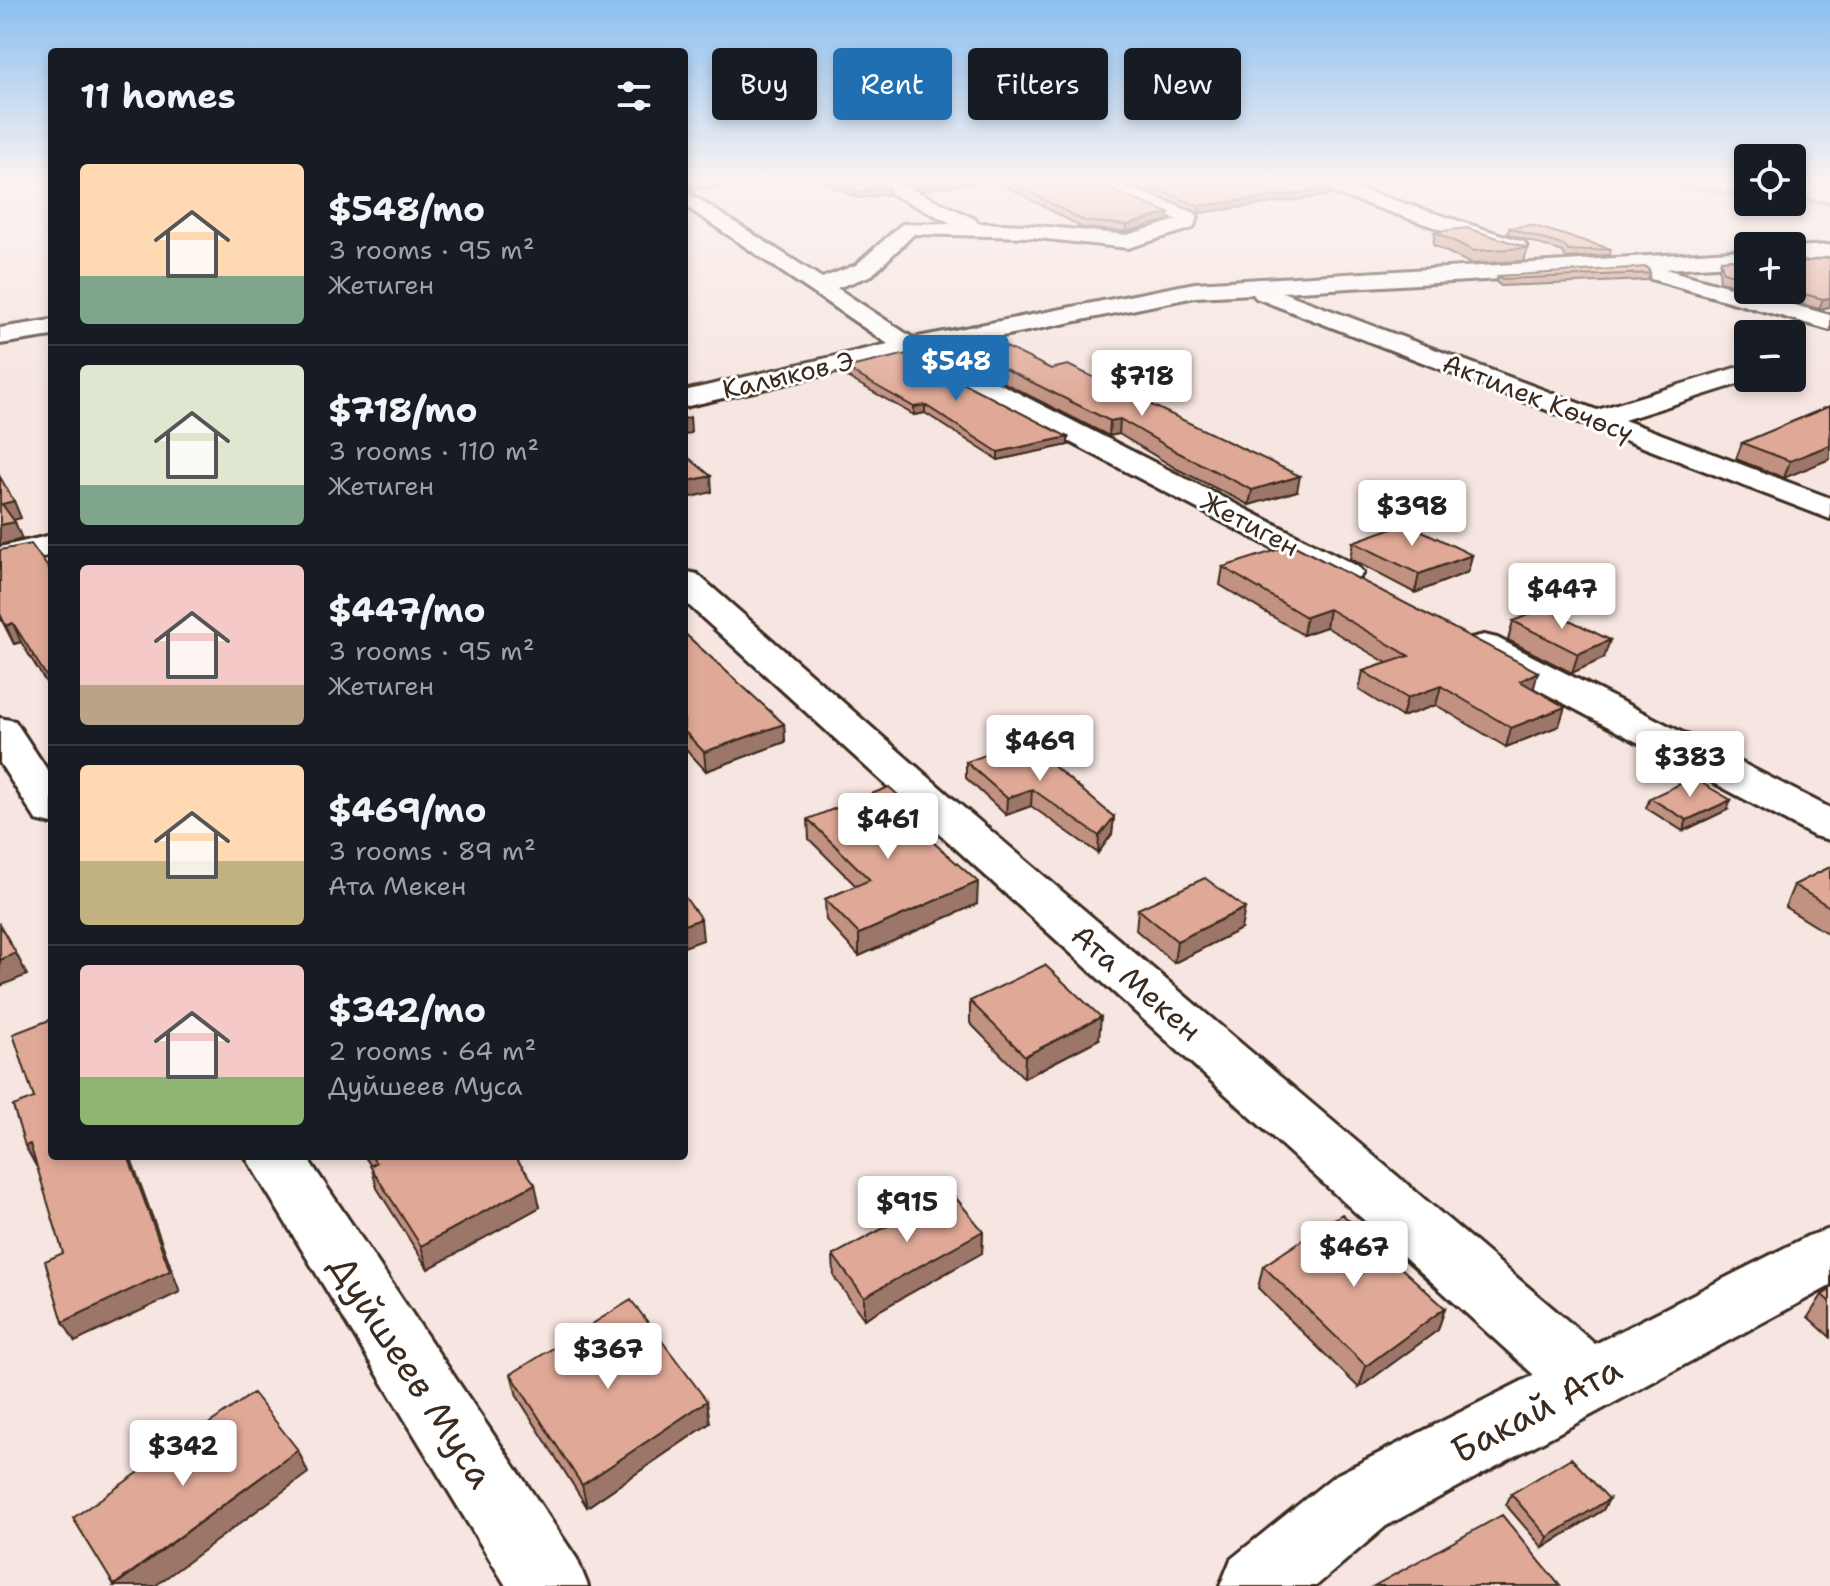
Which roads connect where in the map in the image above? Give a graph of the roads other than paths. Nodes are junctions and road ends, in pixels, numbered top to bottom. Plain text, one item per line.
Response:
1 (772, 255) edge
2 (880, 255) edge
3 (1540, 255) edge
4 (1734, 258) edge
5 (1626, 264) junction
6 (1576, 267) junction
7 (820, 287) junction
8 (1246, 287) junction
9 (1830, 323) edge
10 (48, 329) edge
11 (0, 336) edge
12 (909, 347) junction
13 (1734, 376) edge
14 (688, 398) edge
15 (1596, 420) junction
16 (1830, 509) edge
17 (48, 546) edge
18 (0, 557) edge
19 (688, 586) edge
20 (1377, 590) edge
21 (1462, 635) edge
22 (0, 730) edge
23 (48, 805) edge
24 (1830, 826) edge
25 (277, 1160) edge
26 (1830, 1255) edge
27 (1589, 1381) junction
28 (550, 1586) edge
29 (1258, 1586) edge

1 - 7 street, Жетиген
2 - 7 street
3 - 6 street
4 - 5 street, Калыков Э
5 - 6 street, Калыков Э
5 - 9 street
6 - 8 street, Калыков Э
7 - 12 street, Жетиген
8 - 12 street, Калыков Э
8 - 15 street, Актилек Көчөсү
10 - 11 street
12 - 14 street, Калыков Э
12 - 20 street, Жетиген
13 - 15 street
15 - 16 street, Актилек Көчөсү
17 - 18 street
19 - 27 street, Ата Мекен
21 - 24 street
22 - 23 street
25 - 28 street, Дуйшеев Муса
26 - 27 street, Бакай Ата
27 - 29 street, Бакай Ата

